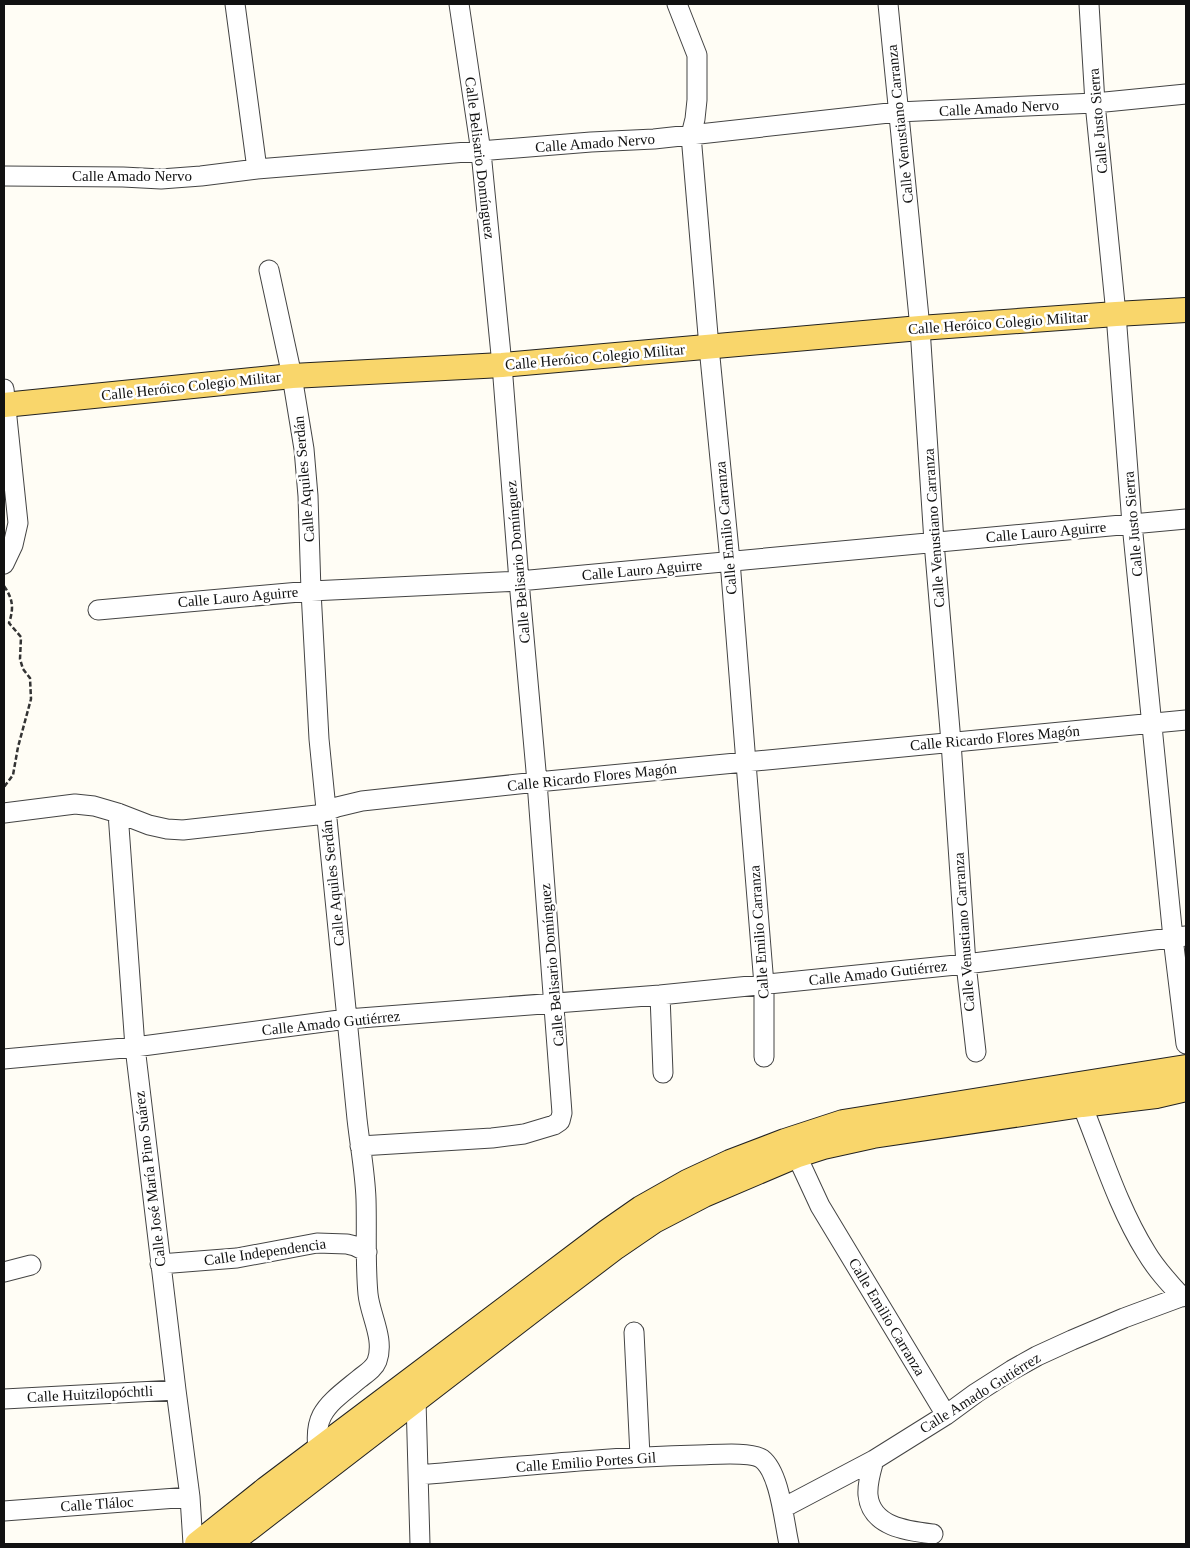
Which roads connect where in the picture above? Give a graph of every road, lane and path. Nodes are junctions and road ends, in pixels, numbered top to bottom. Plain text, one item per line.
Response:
1 (235, 4) edge
2 (459, 4) edge
3 (677, 4) edge
4 (888, 4) edge
5 (1088, 4) edge
6 (1186, 94) edge
7 (1095, 103) junction
8 (898, 112) junction
9 (691, 135) junction
10 (481, 152) junction
11 (257, 169) junction
12 (4, 176) edge
13 (269, 270) dead end
14 (1186, 310) edge
15 (1116, 314) junction
16 (920, 328) junction
17 (709, 347) junction
18 (502, 365) junction
19 (292, 376) junction
20 (4, 399) edge
21 (1186, 519) edge
22 (1132, 524) junction
23 (934, 542) junction
24 (730, 561) junction
25 (4, 564) edge
26 (519, 581) junction
27 (4, 586) edge
28 (311, 591) junction
29 (98, 610) dead end
30 (1186, 720) edge
31 (1152, 723) junction
32 (951, 742) junction
33 (746, 762) junction
34 (537, 782) junction
35 (4, 787) edge
36 (326, 812) junction
37 (4, 813) edge
38 (118, 813) junction
39 (1180, 937) edge
40 (966, 964) junction
41 (764, 985) junction
42 (660, 995) junction
43 (555, 1004) junction
44 (347, 1019) junction
45 (1186, 1044) edge
46 (135, 1047) junction
47 (976, 1052) dead end
48 (764, 1057) dead end
49 (4, 1059) edge
50 (1186, 1067) edge
51 (663, 1073) dead end
52 (1186, 1090) edge
53 (1082, 1105) junction
54 (360, 1146) junction
55 (796, 1146) junction
56 (367, 1252) junction
57 (160, 1264) junction
58 (31, 1265) dead end
59 (4, 1272) edge
60 (1184, 1296) edge
61 (634, 1332) dead end
62 (176, 1390) junction
63 (4, 1398) edge
64 (416, 1400) junction
65 (946, 1415) junction
66 (640, 1456) junction
67 (874, 1460) junction
68 (320, 1461) junction
69 (418, 1475) junction
70 (190, 1497) junction
71 (782, 1508) junction
72 (4, 1511) edge
73 (933, 1534) dead end
74 (195, 1544) edge
75 (229, 1544) edge
76 (420, 1544) edge
77 (789, 1544) edge

1 - 11 street
2 - 10 street, Calle Belisario Domínguez
3 - 9 street, Calle Emilio Carranza
4 - 8 street, Calle Venustiano Carranza
5 - 7 street, Calle Justo Sierra
6 - 7 street, Calle Amado Nervo
7 - 8 street, Calle Amado Nervo
7 - 15 street, Calle Justo Sierra
8 - 9 street, Calle Amado Nervo
8 - 16 street, Calle Venustiano Carranza
9 - 10 street, Calle Amado Nervo
9 - 17 street, Calle Emilio Carranza
10 - 11 street, Calle Amado Nervo
10 - 18 street, Calle Belisario Domínguez
11 - 12 street, Calle Amado Nervo
13 - 19 street, Calle Aquiles Serdán
14 - 15 main road, Calle Heróico Colegio Militar
15 - 16 main road, Calle Heróico Colegio Militar
15 - 22 street, Calle Justo Sierra
16 - 17 main road, Calle Heróico Colegio Militar
16 - 23 street, Calle Venustiano Carranza
17 - 18 main road, Calle Heróico Colegio Militar
17 - 24 street, Calle Emilio Carranza
18 - 19 main road, Calle Heróico Colegio Militar
18 - 26 street, Calle Belisario Domínguez
19 - 20 main road, Calle Heróico Colegio Militar
19 - 28 street, Calle Aquiles Serdán
20 - 25 street
21 - 22 street, Calle Lauro Aguirre
22 - 23 street, Calle Lauro Aguirre
22 - 31 street, Calle Justo Sierra
23 - 24 street, Calle Lauro Aguirre
23 - 32 street, Calle Venustiano Carranza
24 - 26 street, Calle Lauro Aguirre
24 - 33 street, Calle Emilio Carranza
26 - 28 street, Calle Lauro Aguirre
26 - 34 street, Calle Belisario Domínguez
27 - 35 path
28 - 29 street, Calle Lauro Aguirre
28 - 36 street, Calle Aquiles Serdán
30 - 31 street, Calle Ricardo Flores Magón
31 - 32 street, Calle Ricardo Flores Magón
31 - 39 street, Calle Justo Sierra
32 - 33 street, Calle Ricardo Flores Magón
32 - 40 street, Calle Venustiano Carranza
33 - 34 street, Calle Ricardo Flores Magón
33 - 41 street, Calle Emilio Carranza
34 - 36 street, Calle Ricardo Flores Magón
34 - 43 street, Calle Belisario Domínguez
36 - 38 street, Calle Ricardo Flores Magón
36 - 44 street, Calle Aquiles Serdán
37 - 38 street, Calle Ricardo Flores Magón
38 - 46 street, Calle José María Pino Suárez
39 - 40 street, Calle Amado Gutiérrez
39 - 45 street, Calle Justo Sierra
40 - 41 street, Calle Amado Gutiérrez
40 - 47 street, Calle Venustiano Carranza
41 - 42 street, Calle Amado Gutiérrez
41 - 48 street, Calle Emilio Carranza
42 - 43 street, Calle Amado Gutiérrez
42 - 51 street
43 - 44 street, Calle Amado Gutiérrez
43 - 54 street, Calle Belisario Domínguez
44 - 46 street, Calle Amado Gutiérrez
44 - 54 street, Calle Aquiles Serdán
46 - 49 street, Calle Amado Gutiérrez
46 - 57 street, Calle José María Pino Suárez
50 - 55 main road
52 - 53 main road
53 - 55 main road
53 - 60 street
54 - 56 street, Calle Aquiles Serdán
55 - 64 main road
55 - 65 street, Calle Emilio Carranza
55 - 68 main road
56 - 57 street, Calle Independencia
56 - 68 street, Calle Aquiles Serdán
57 - 62 street, Calle José María Pino Suárez
58 - 59 street
60 - 65 street, Calle Amado Gutiérrez
61 - 66 street
62 - 63 street, Calle Huitzilopóchtli
62 - 70 street, Calle José María Pino Suárez
64 - 68 main road
64 - 69 street
65 - 67 street, Calle Amado Gutiérrez
66 - 69 street, Calle Emilio Portes Gil
66 - 71 street, Calle Emilio Portes Gil
67 - 71 street, Calle Amado Gutiérrez
67 - 73 street
68 - 74 main road
68 - 75 main road
69 - 76 street
70 - 72 street, Calle Tláloc
70 - 74 street, Calle José María Pino Suárez
71 - 77 street

